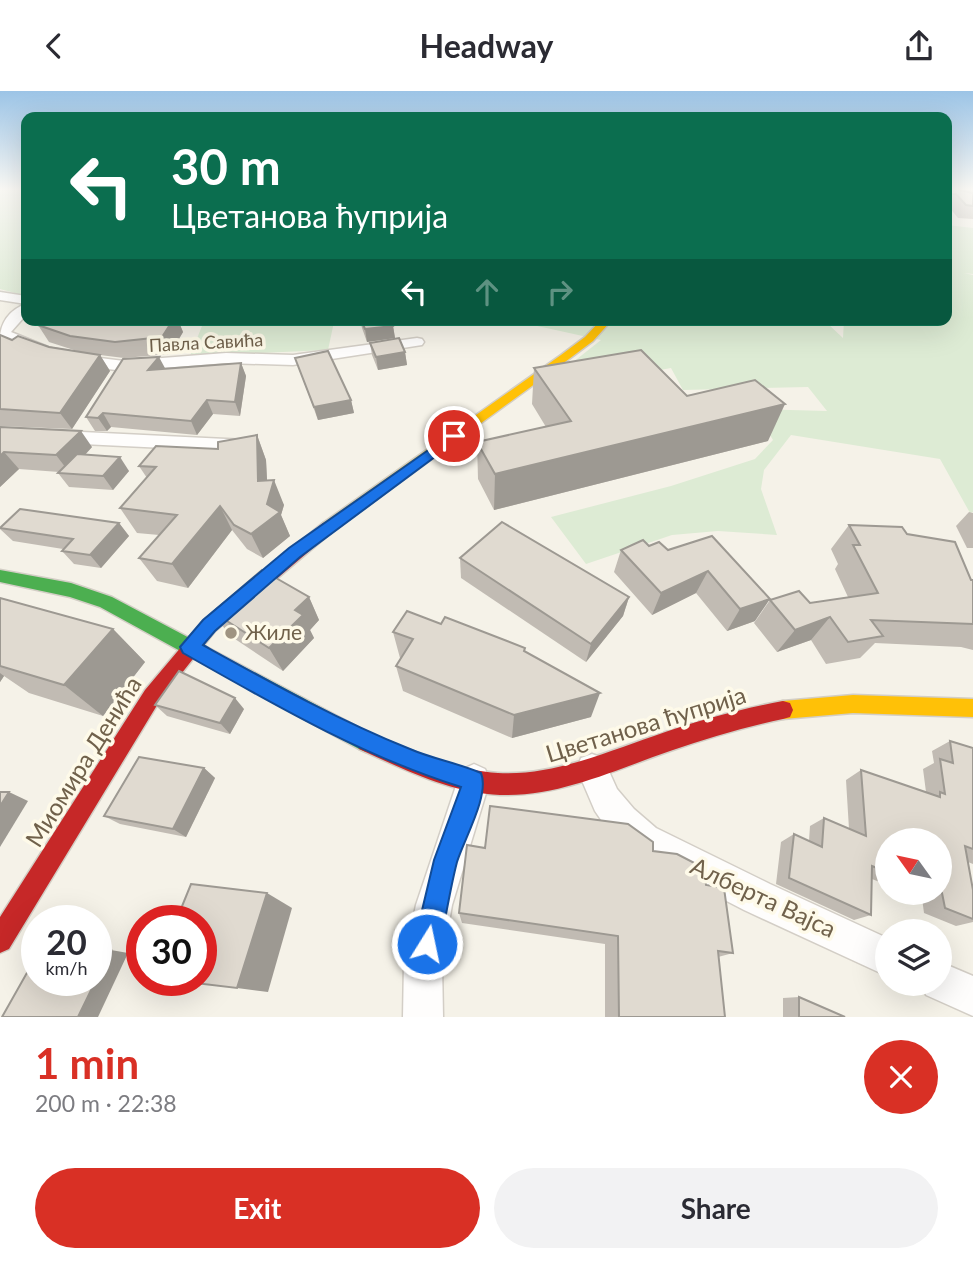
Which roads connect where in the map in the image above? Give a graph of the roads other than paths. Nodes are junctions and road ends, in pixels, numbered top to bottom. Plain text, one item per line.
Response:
1 (0, 296) edge
2 (21, 299) edge
3 (21, 312) edge
4 (601, 326) edge
5 (0, 336) edge
6 (417, 342) dead end
7 (0, 433) edge
8 (253, 447) edge
9 (0, 576) edge
10 (190, 647) junction
11 (973, 708) edge
12 (592, 769) junction
13 (474, 781) junction
14 (0, 940) edge
15 (875, 951) edge
16 (952, 986) edge
17 (973, 996) edge
18 (423, 1017) edge

1 - 2 street
3 - 5 street
4 - 10 street, Миомира Денића
5 - 6 street, Павла Савића
7 - 8 street
9 - 10 street, Цветанова ћуприја
10 - 13 street, Цветанова ћуприја
10 - 14 street, Миомира Денића
11 - 12 street, Цветанова ћуприја
12 - 13 street, Цветанова ћуприја
12 - 15 street, Алберта Вајса
13 - 18 street
16 - 17 street

